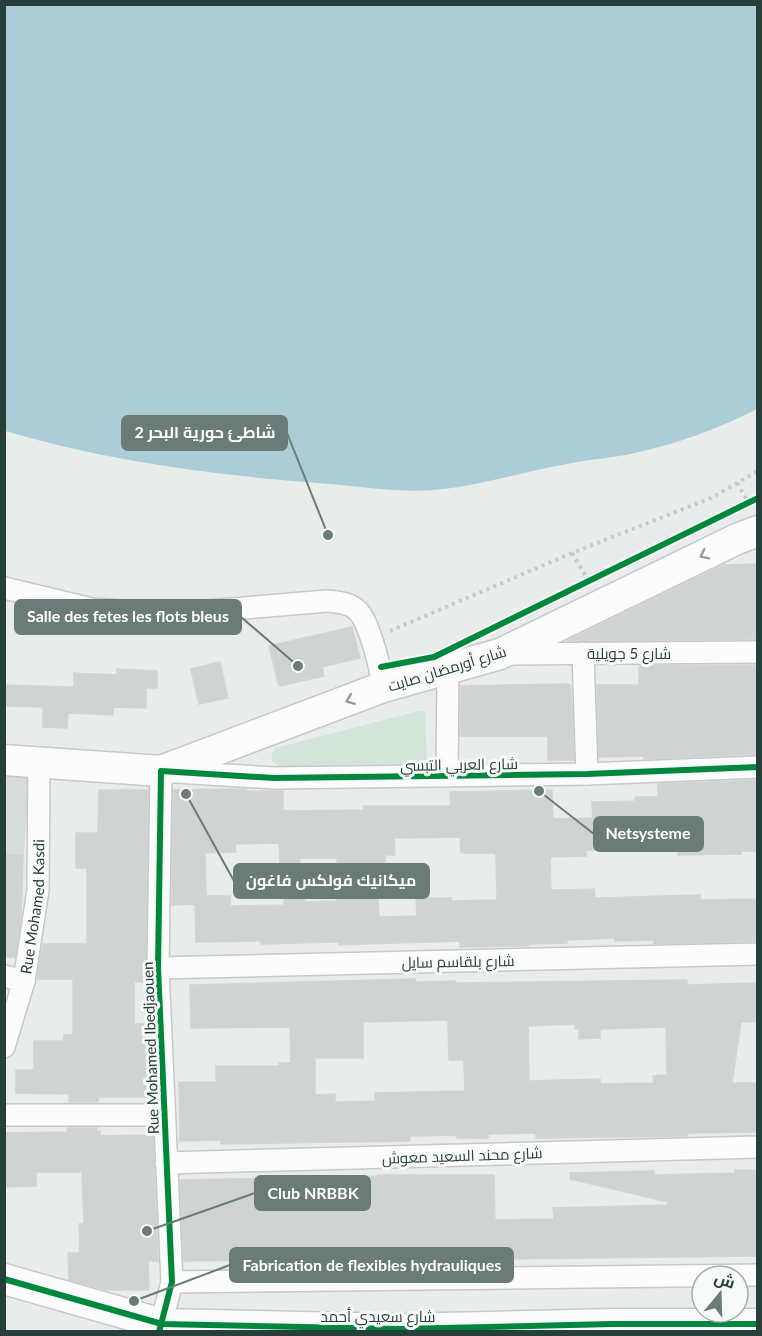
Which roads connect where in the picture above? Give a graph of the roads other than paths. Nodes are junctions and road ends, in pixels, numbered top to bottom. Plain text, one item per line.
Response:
1 (758, 531) edge
2 (4, 588) edge
3 (758, 652) edge
4 (583, 653) junction
5 (500, 654) junction
6 (448, 668) junction
7 (383, 687) junction
8 (4, 760) edge
9 (39, 762) junction
10 (758, 767) edge
11 (161, 771) junction
12 (587, 774) junction
13 (447, 776) junction
14 (758, 954) edge
15 (158, 968) junction
16 (14, 978) edge
17 (4, 1047) edge
18 (4, 1115) edge
19 (164, 1115) junction
20 (758, 1147) edge
21 (166, 1163) junction
22 (758, 1275) edge
23 (4, 1280) edge
24 (172, 1282) junction
25 (758, 1324) edge
26 (697, 1327) edge
27 (160, 1328) edge

1 -> 5 main road, شارع أورمضان صايت
2 - 7 street
3 - 4 street, شارع 5 جويلية
4 - 5 street, شارع 5 جويلية
4 - 12 street
5 - 6 main road, شارع أورمضان صايت
6 - 7 main road, شارع أورمضان صايت
6 - 13 street
7 -> 11 main road, شارع أورمضان صايت
8 - 9 main road
9 - 11 main road
9 - 16 street, Rue Mohamed Kasdi
10 - 12 street, شارع العربي التبسي
11 - 13 street, شارع العربي التبسي
11 - 15 street, Rue Mohamed Ibedjaouen
12 - 13 street, شارع العربي التبسي
14 - 15 street, شارع بلقاسم سايل
15 - 19 street, Rue Mohamed Ibedjaouen
16 - 17 street, Rue Mohamed Kasdi
18 - 19 street
19 - 21 street, Rue Mohamed Ibedjaouen
20 - 21 street, شارع محند السعيد معوش
21 - 24 street, Rue Mohamed Ibedjaouen
22 - 24 street
23 - 27 main road, شارع سعيدي أحمد
24 - 27 street, Rue Mohamed Ibedjaouen
25 - 26 main road, شارع سعيدي أحمد
26 - 27 main road, شارع سعيدي أحمد

